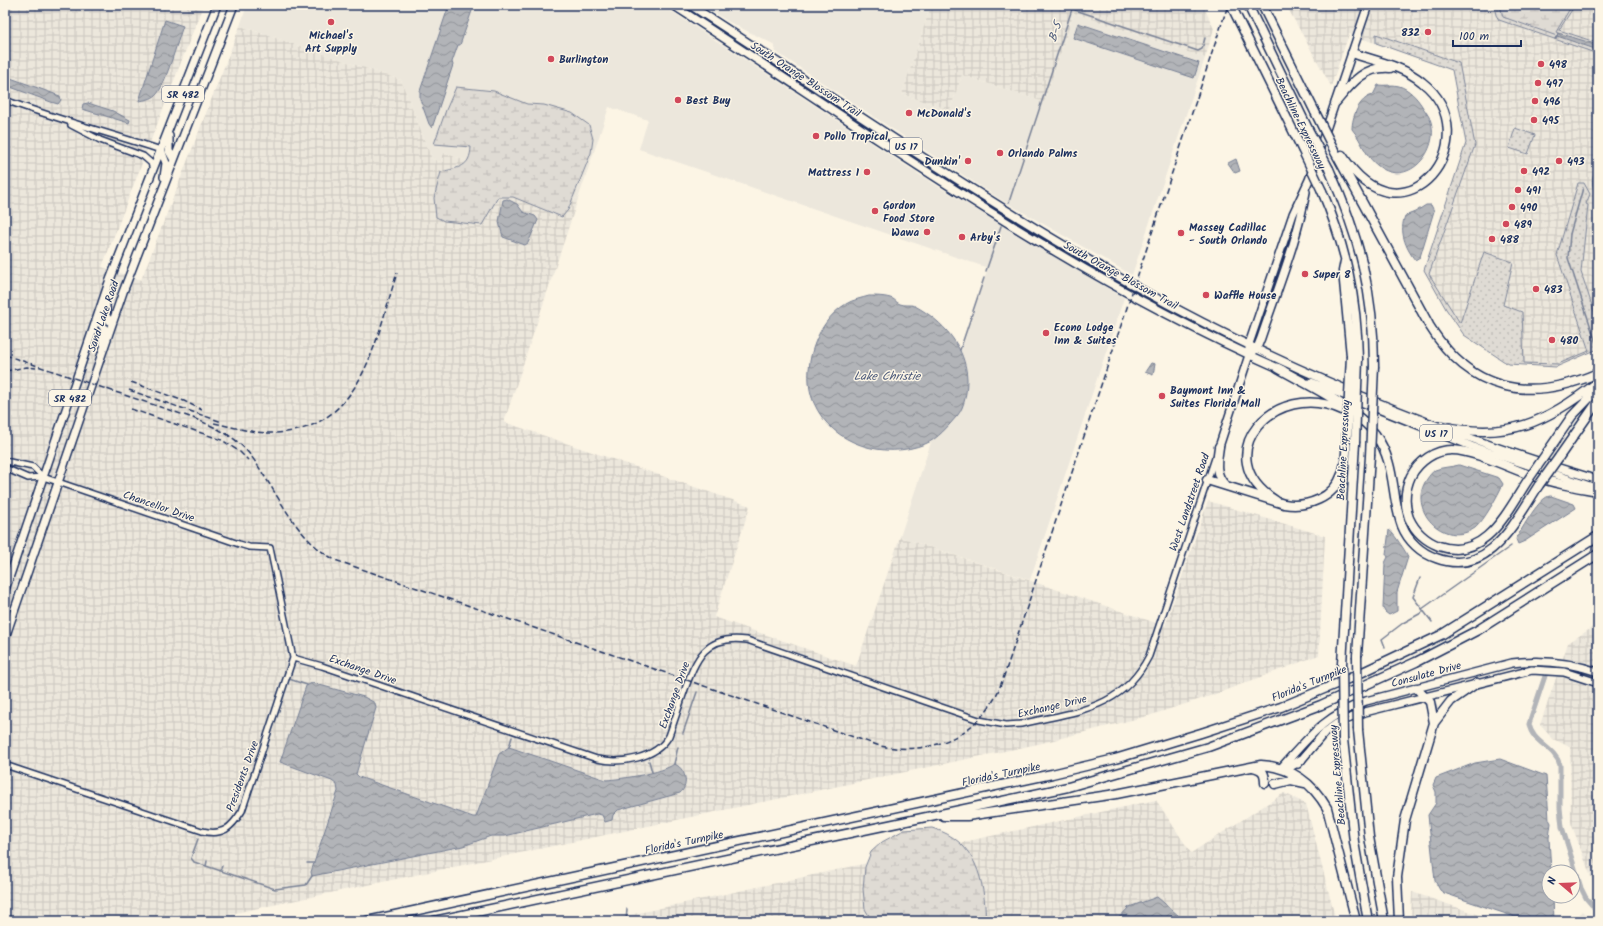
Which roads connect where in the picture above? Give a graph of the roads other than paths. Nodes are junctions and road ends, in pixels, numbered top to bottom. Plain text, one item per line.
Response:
1 (217, 5) edge
2 (234, 5) edge
3 (673, 5) edge
4 (690, 5) edge
5 (1231, 5) edge
6 (1248, 5) edge
7 (1262, 5) edge
8 (1368, 5) edge
9 (1352, 53) junction
10 (1405, 71) junction
11 (5, 100) edge
12 (1336, 102) junction
13 (63, 121) junction
14 (170, 125) junction
15 (1336, 149) junction
16 (161, 150) junction
17 (174, 160) junction
18 (153, 170) junction
19 (1309, 180) junction
20 (160, 195) junction
21 (1076, 264) junction
22 (1099, 266) junction
23 (108, 285) junction
24 (97, 319) junction
25 (112, 324) junction
26 (1249, 344) junction
27 (1257, 348) junction
28 (1249, 355) junction
29 (100, 358) junction
30 (1354, 358) junction
31 (1278, 368) junction
32 (1598, 373) edge
33 (1598, 382) edge
34 (1598, 389) edge
35 (1598, 401) edge
36 (1442, 426) junction
37 (1219, 447) junction
38 (5, 461) edge
39 (5, 468) edge
40 (43, 477) junction
41 (1207, 480) junction
42 (1598, 480) edge
43 (58, 482) junction
44 (1393, 483) junction
45 (1226, 486) junction
46 (1598, 490) edge
47 (1276, 501) junction
48 (1598, 536) edge
49 (1598, 554) edge
50 (5, 590) edge
51 (5, 638) edge
52 (1149, 656) joint
53 (293, 658) junction
54 (1598, 672) edge
55 (1477, 683) junction
56 (1598, 683) edge
57 (1416, 688) junction
58 (1426, 697) junction
59 (1328, 720) junction
60 (1434, 723) junction
61 (5, 765) edge
62 (1250, 767) junction
63 (1281, 768) junction
64 (1296, 768) junction
65 (1265, 783) dead end
66 (1275, 784) dead end
67 (1312, 787) junction
68 (929, 816) junction
69 (368, 921) edge
70 (434, 921) edge
71 (1356, 921) edge
72 (1368, 921) edge
73 (1384, 921) edge
74 (1399, 921) edge

1 - 14 main road, Sand Lake Road / SR 482
2 - 17 main road, Sand Lake Road / SR 482
3 - 21 main road, South Orange Blossom Trail / US 17
4 - 22 main road, South Orange Blossom Trail / US 17
5 - 30 highway, Beachline Expressway, bridge
6 - 73 highway, Beachline Expressway, bridge
7 - 15 highway, bridge
8 - 9 main road, West Landstreet Road
9 - 10 highway
9 - 12 main road, West Landstreet Road
10 - 12 highway
10 - 15 highway
11 - 13 street
12 - 19 main road, West Landstreet Road
13 - 16 street
13 - 18 street
14 - 16 main road, Sand Lake Road / SR 482
14 - 17 main road
15 - 32 highway
16 - 18 main road, Sand Lake Road / SR 482
16 - 20 main road
17 - 20 main road, Sand Lake Road / SR 482
18 - 23 main road, Sand Lake Road / SR 482
19 - 26 main road, West Landstreet Road
19 - 27 main road, West Landstreet Road
20 - 25 main road, Sand Lake Road / SR 482
21 - 22 main road
21 - 28 main road, South Orange Blossom Trail / US 17
22 - 26 main road, South Orange Blossom Trail / US 17
23 - 24 main road, Sand Lake Road / SR 482
23 - 25 main road
24 - 29 main road
24 - 40 main road, Sand Lake Road / SR 482
25 - 29 main road, Sand Lake Road / SR 482
26 - 27 main road, South Orange Blossom Trail / US 17
26 - 28 main road, West Landstreet Road
27 - 28 main road
27 - 36 main road, South Orange Blossom Trail / US 17
28 - 31 main road, South Orange Blossom Trail / US 17
28 - 37 main road, West Landstreet Road
29 - 43 main road, Sand Lake Road / SR 482
30 - 47 highway, bridge
30 - 72 highway, Beachline Expressway, bridge
31 - 44 highway
31 - 46 main road, South Orange Blossom Trail / US 17
33 - 36 highway
34 - 46 highway, bridge
35 - 44 highway, bridge
36 - 42 main road, South Orange Blossom Trail / US 17
37 - 41 street, West Landstreet Road
37 - 45 highway
38 - 40 street, Chancellor Drive
39 - 40 street, Chancellor Drive
40 - 43 street, Chancellor Drive
40 - 50 main road, Sand Lake Road / SR 482
41 - 45 highway
41 - 52 street, West Landstreet Road
43 - 51 main road, Sand Lake Road / SR 482
43 - 53 street, Chancellor Drive
44 - 47 highway
45 - 47 highway
48 - 69 highway, Florida's Turnpike
49 - 68 highway
52 - 53 street, Exchange Drive
53 - 61 street, Presidents Drive
54 - 57 main road, Consulate Drive
55 - 56 main road, Consulate Drive
55 - 58 main road, Consulate Drive
55 - 60 highway
57 - 58 highway
57 - 59 main road, Consulate Drive
58 - 60 highway
58 - 64 main road, Consulate Drive
59 - 63 main road, Consulate Drive
59 - 64 main road
60 - 74 highway
62 - 63 highway
62 - 65 highway
62 - 68 highway
63 - 64 highway
64 - 67 highway
66 - 67 highway
67 - 71 highway
68 - 70 highway

